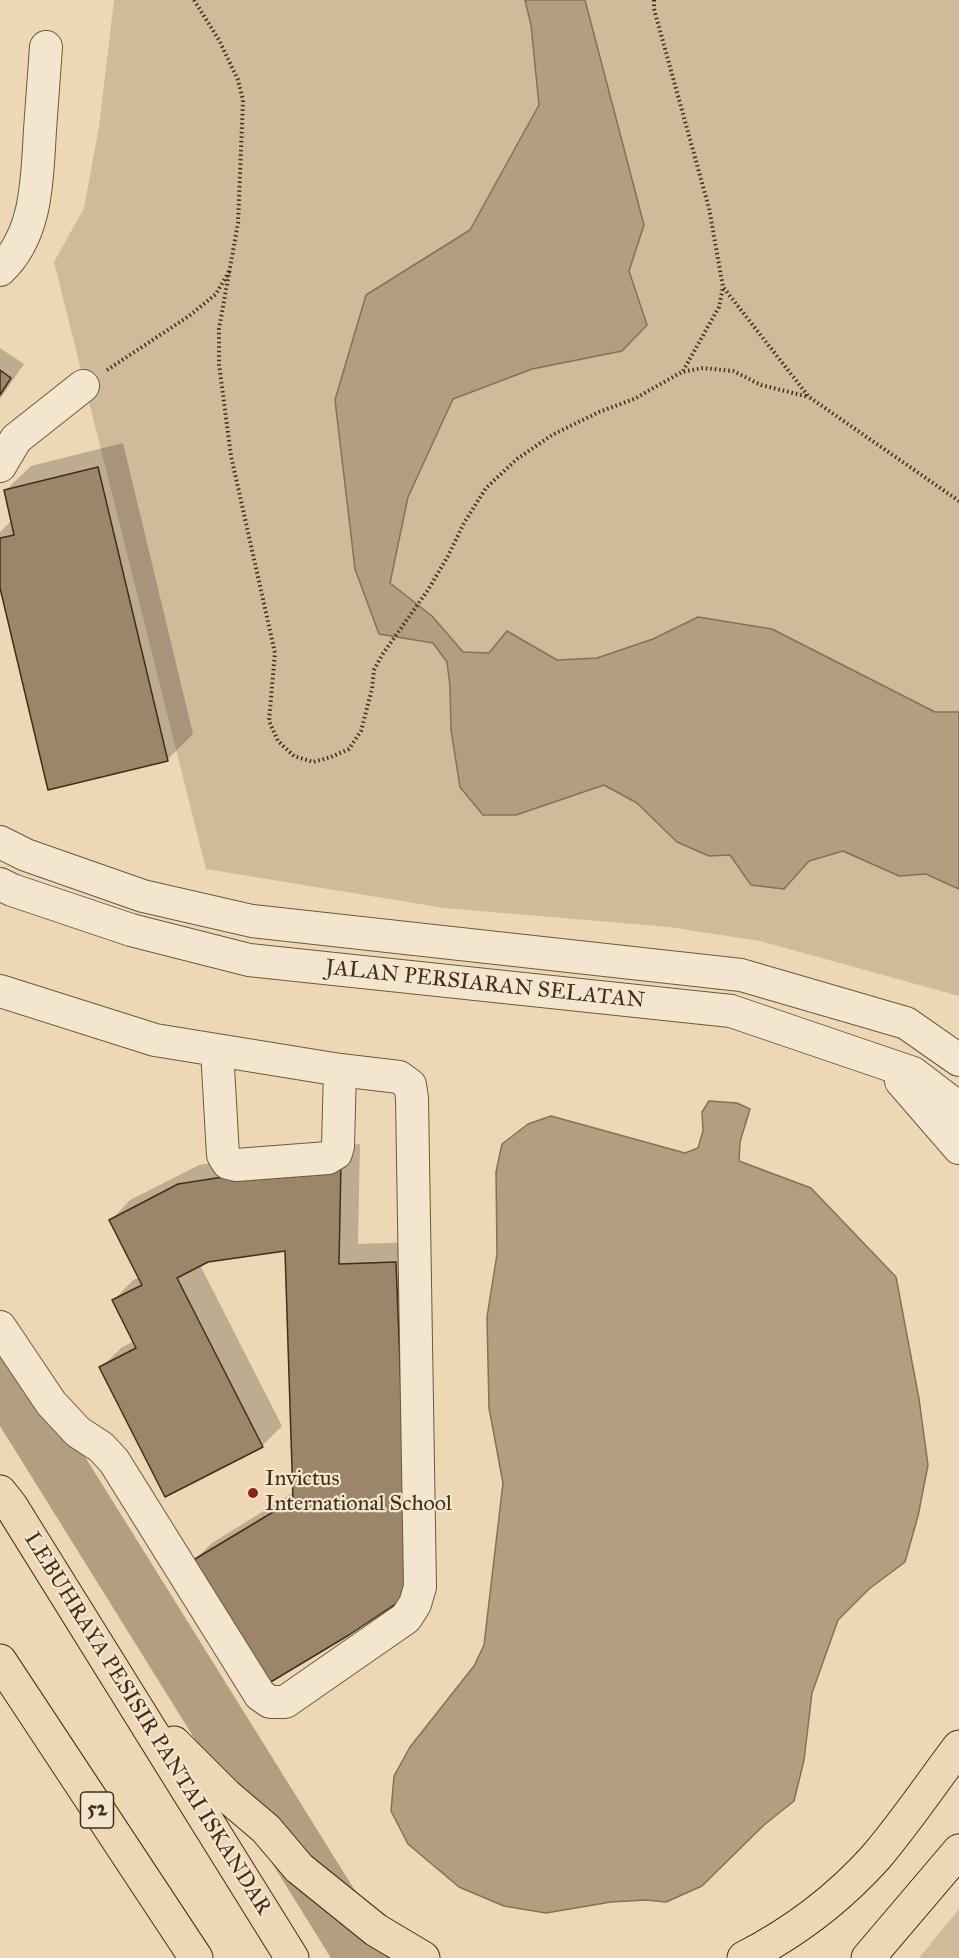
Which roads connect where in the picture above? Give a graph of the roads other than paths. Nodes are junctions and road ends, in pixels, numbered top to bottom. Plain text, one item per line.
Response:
1 (46, 47) dead end
2 (2, 262) edge
3 (83, 386) road end
4 (0, 466) edge
5 (0, 842) edge
6 (0, 884) edge
7 (0, 991) edge
8 (906, 1023) junction
9 (959, 1033) edge
10 (217, 1050) junction
11 (959, 1060) edge
12 (885, 1062) junction
13 (340, 1070) junction
14 (959, 1108) edge
15 (959, 1148) edge
16 (0, 1327) edge
17 (0, 1492) edge
18 (0, 1661) edge
19 (135, 1703) junction
20 (959, 1747) edge
21 (959, 1851) edge
22 (195, 1958) edge
23 (292, 1958) edge
24 (423, 1958) edge
25 (744, 1958) edge
26 (868, 1958) edge

1 - 2 street
3 - 4 street
5 - 8 street, JALAN PERSIARAN SELATAN
6 - 12 street, JALAN PERSIARAN SELATAN
7 - 10 street
8 - 9 street
8 - 11 street, JALAN PERSIARAN SELATAN
10 - 13 street
10 - 13 street
12 - 14 street, JALAN PERSIARAN SELATAN
12 - 15 street
13 - 16 street
17 - 19 highway, LEBUHRAYA PESISIR PANTAI ISKANDAR
18 - 22 highway, 52
19 - 23 highway, LEBUHRAYA PESISIR PANTAI ISKANDAR
19 - 24 highway
20 - 25 highway
21 - 26 highway

